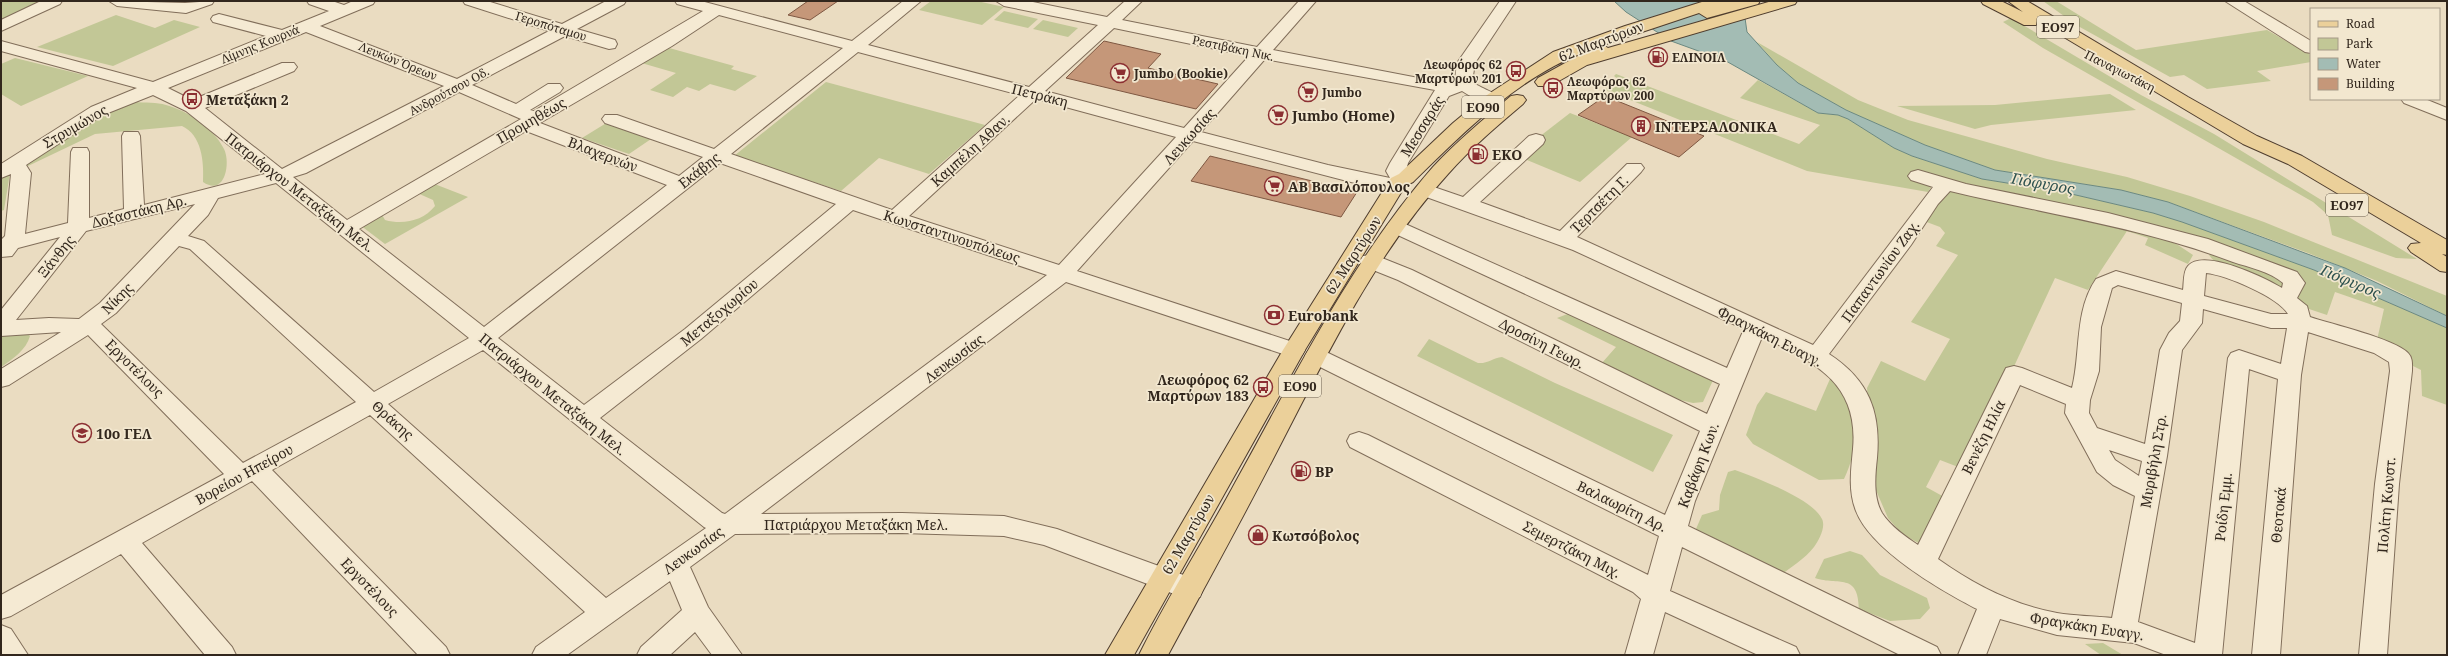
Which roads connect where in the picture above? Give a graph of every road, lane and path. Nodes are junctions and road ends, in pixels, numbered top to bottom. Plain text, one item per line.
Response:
1 (54, 1) edge
2 (117, 1) edge
3 (206, 1) edge
4 (315, 1) edge
5 (367, 1) edge
6 (471, 1) edge
7 (618, 1) edge
8 (683, 1) edge
9 (914, 1) edge
10 (1004, 1) edge
11 (1134, 1) edge
12 (1308, 1) edge
13 (1508, 1) edge
14 (1689, 1) edge
15 (1752, 1) edge
16 (1790, 1) edge
17 (1989, 1) edge
18 (1999, 1) edge
19 (2016, 1) edge
20 (2032, 1) edge
21 (2233, 1) edge
22 (1727, 6) edge
23 (344, 10) junction
24 (716, 10) junction
25 (220, 19) dead end
26 (1110, 24) junction
27 (1, 26) edge
28 (305, 26) junction
29 (1645, 28) junction
30 (565, 29) junction
31 (2045, 30) junction
32 (282, 35) junction
33 (609, 44) dead end
34 (1, 46) edge
35 (855, 46) junction
36 (2310, 47) edge
37 (2100, 52) junction
38 (1262, 53) junction
39 (1577, 56) junction
40 (288, 67) dead end
41 (1463, 84) junction
42 (458, 86) junction
43 (153, 88) junction
44 (554, 88) dead end
45 (1033, 93) junction
46 (1493, 99) junction
47 (2412, 100) edge
48 (2182, 102) junction
49 (192, 108) junction
50 (2447, 115) edge
51 (525, 118) junction
52 (611, 119) dead end
53 (1190, 134) junction
54 (131, 136) dead end
55 (1536, 140) dead end
56 (2250, 140) junction
57 (80, 152) dead end
58 (717, 156) junction
59 (1634, 168) dead end
60 (3, 170) edge
61 (1918, 176) dead end
62 (278, 177) junction
63 (682, 184) junction
64 (1410, 185) junction
65 (1945, 185) junction
66 (211, 193) junction
67 (851, 202) junction
68 (1467, 204) junction
69 (134, 212) junction
70 (896, 218) junction
71 (78, 226) junction
72 (1396, 227) junction
73 (345, 229) junction
74 (175, 239) junction
75 (1564, 240) junction
76 (4, 249) edge
77 (2447, 249) edge
78 (1370, 262) junction
79 (2447, 266) edge
80 (1064, 273) junction
81 (2283, 298) junction
82 (2193, 299) junction
83 (2299, 320) junction
84 (1, 325) edge
85 (85, 326) junction
86 (1756, 326) junction
87 (1, 329) edge
88 (484, 338) junction
89 (1305, 353) junction
90 (1815, 358) junction
91 (2290, 375) junction
92 (1, 379) edge
93 (1732, 380) junction
94 (2078, 400) junction
95 (374, 403) junction
96 (584, 418) junction
97 (1712, 427) junction
98 (2088, 434) junction
99 (1358, 441) dead end
100 (2155, 456) junction
101 (248, 472) junction
102 (2148, 491) junction
103 (730, 524) junction
104 (1674, 532) junction
105 (124, 540) junction
106 (1923, 562) junction
107 (675, 563) junction
108 (1162, 578) junction
109 (1190, 589) junction
110 (1655, 596) junction
111 (1992, 604) junction
112 (1, 608) edge
113 (697, 613) junction
114 (605, 614) junction
115 (2123, 630) junction
116 (1, 637) edge
117 (14, 655) edge
118 (222, 655) edge
119 (436, 655) edge
120 (546, 655) edge
121 (651, 655) edge
122 (728, 655) edge
123 (1119, 655) edge
124 (1153, 655) edge
125 (1639, 655) edge
126 (1786, 655) edge
127 (1927, 655) edge
128 (1972, 655) edge
129 (2193, 655) edge
130 (2208, 655) edge
131 (2266, 655) edge
132 (2373, 655) edge

1 - 27 street
2 - 3 street
4 - 23 street
5 - 23 street, Λίμνης Κουρνά
6 - 30 street, Γεροπόταμου
7 - 30 street, Ανδρούτσου Οδ.
8 - 24 street, Πετράκη
9 - 35 street, Εκάβης
10 - 26 street, Ρεστιβάκη Νικ.
11 - 26 street, Καμπέλη Αθαν.
12 - 38 street, Λευκωσίας
13 - 41 street
14 - 29 main road, ΕΟ90
15 - 22 main road, 62 Μαρτύρων / ΕΟ90
16 - 22 main road, 62 Μαρτύρων / ΕΟ90
17 - 31 main road
18 - 31 main road, Παναγιωτάκη / ΕΟ97
19 - 37 main road, Παναγιωτάκη / ΕΟ97
20 - 37 main road
21 - 36 street
22 - 29 main road, 62 Μαρτύρων / ΕΟ90
22 - 29 main road, 62 Μαρτύρων / ΕΟ90
23 - 28 street, Λίμνης Κουρνά
24 - 35 street, Πετράκη
24 - 51 street, Προμηθέως
25 - 32 street
26 - 38 street, Ρεστιβάκη Νικ.
26 - 45 street, Καμπέλη Αθαν.
28 - 32 street, Λίμνης Κουρνά
28 - 42 street, Λευκών Όρεων
29 - 39 main road, 62 Μαρτύρων / ΕΟ90
29 - 39 main road, 62 Μαρτύρων / ΕΟ90
29 - 39 main road, ΕΟ90
30 - 33 street, Γεροπόταμου
30 - 42 street, Ανδρούτσου Οδ.
31 - 48 main road, Παναγιωτάκη / ΕΟ97
32 - 43 street, Λίμνης Κουρνά
34 - 43 street, Πατριάρχου Μεταξάκη Μελ.
35 - 45 street, Πετράκη
35 - 58 street, Εκάβης
37 - 48 main road, Παναγιωτάκη / ΕΟ97
38 - 41 street, Ρεστιβάκη Νικ.
38 - 53 street, Λευκωσίας
39 - 46 main road, 62 Μαρτύρων / ΕΟ90
39 - 64 main road, 62 Μαρτύρων / ΕΟ90
40 - 49 street
41 - 46 street
41 - 64 street, Μεσσαράς
42 - 51 street, Λευκών Όρεων
42 - 62 street, Ανδρούτσου Οδ.
43 - 49 street, Πατριάρχου Μεταξάκη Μελ.
43 - 60 street, Στρυμώνος
44 - 51 street
45 - 53 street, Πετράκη
45 - 70 street, Καμπέλη Αθαν.
46 - 64 main road, 62 Μαρτύρων / ΕΟ90
47 - 50 street
48 - 56 main road, Παναγιωτάκη / ΕΟ97
49 - 62 street, Πατριάρχου Μεταξάκη Μελ.
51 - 63 street, Βλαχερνών
51 - 73 street, Προμηθέως
52 - 58 street, Κωνσταντινουπόλεως
53 - 64 street, Πετράκη
53 - 80 street, Λευκωσίας
54 - 69 street
55 - 68 street
56 - 77 main road, ΕΟ97
56 - 79 main road, ΕΟ97
57 - 71 street, Ξάνθης
58 - 63 street, Εκάβης
58 - 67 street, Κωνσταντινουπόλεως
59 - 75 street, Τερτσέτη Γ.
60 - 76 street
61 - 65 street
62 - 66 street, Δοξαστάκη Αρ.
62 - 73 street, Πατριάρχου Μεταξάκη Μελ.
63 - 88 street, Εκάβης
64 - 68 street, Φραγκάκη Ευαγγ.
64 - 72 main road, 62 Μαρτύρων / ΕΟ90
64 - 89 main road, 62 Μαρτύρων / ΕΟ90
65 - 81 street
65 - 90 street, Παπαντωνίου Ζαχ.
66 - 69 street, Δοξαστάκη Αρ.
66 - 74 street, Νίκης
67 - 70 street, Κωνσταντινουπόλεως
67 - 96 street, Μεταξοχωρίου
68 - 75 street, Φραγκάκη Ευαγγ.
69 - 71 street, Δοξαστάκη Αρ.
70 - 80 street, Κωνσταντινουπόλεως
71 - 76 street, Δοξαστάκη Αρ.
71 - 84 street, Ξάνθης
72 - 78 main road, 62 Μαρτύρων / ΕΟ90
72 - 93 street
73 - 88 street, Πατριάρχου Μεταξάκη Μελ.
74 - 85 street, Νίκης
74 - 95 street, Θράκης
75 - 86 street, Φραγκάκη Ευαγγ.
78 - 89 main road, 62 Μαρτύρων / ΕΟ90
78 - 97 street, Δροσίνη Γεωρ.
80 - 89 street, Κωνσταντινουπόλεως
80 - 103 street, Λευκωσίας
81 - 82 street, Μυριβήλη Στρ.
81 - 83 street
82 - 83 street
82 - 94 street
82 - 100 street, Μυριβήλη Στρ.
83 - 91 street, Θεοτοκά
83 - 132 street, Πολίτη Κωνστ.
85 - 87 street
85 - 92 street, Νίκης
85 - 101 street, Εργοτέλους
86 - 90 street, Φραγκάκη Ευαγγ.
86 - 93 street, Καβάφη Κων.
88 - 95 street, Βορείου Ηπείρου
88 - 96 street, Πατριάρχου Μεταξάκη Μελ.
89 - 104 street, Βαλαωρίτη Αρ.
89 - 108 main road, 62 Μαρτύρων / ΕΟ90
89 - 109 main road, 62 Μαρτύρων / ΕΟ90
90 - 106 street, Φραγκάκη Ευαγγ.
91 - 130 street, Ροίδη Εμμ.
91 - 131 street, Θεοτοκά
93 - 97 street, Καβάφη Κων.
94 - 98 street
94 - 106 street, Βενέζη Ηλία
95 - 101 street, Βορείου Ηπείρου
95 - 114 street, Θράκης
96 - 103 street, Πατριάρχου Μεταξάκη Μελ.
97 - 104 street, Καβάφη Κων.
98 - 100 street
98 - 102 street
99 - 110 street, Σεμερτζάκη Μιχ.
100 - 102 street, Μυριβήλη Στρ.
101 - 105 street, Βορείου Ηπείρου
101 - 119 street, Εργοτέλους
102 - 115 street, Μυριβήλη Στρ.
103 - 107 street, Λευκωσίας
103 - 108 street, Πατριάρχου Μεταξάκη Μελ.
104 - 110 street, Καβάφη Κων.
104 - 127 street, Βαλαωρίτη Αρ.
105 - 112 street, Βορείου Ηπείρου
105 - 118 street
106 - 111 street, Φραγκάκη Ευαγγ.
107 - 113 street
107 - 114 street, Λευκωσίας
108 - 109 street, Πατριάρχου Μεταξάκη Μελ.
108 - 123 main road, 62 Μαρτύρων / ΕΟ90
109 - 124 main road, 62 Μαρτύρων / ΕΟ90
110 - 125 street, Καβάφη Κων.
110 - 126 street, Σεμερτζάκη Μιχ.
111 - 115 street, Φραγκάκη Ευαγγ.
111 - 128 street
113 - 121 street
113 - 122 street
114 - 120 street, Λευκωσίας
115 - 129 street, Φραγκάκη Ευαγγ.
116 - 117 street

